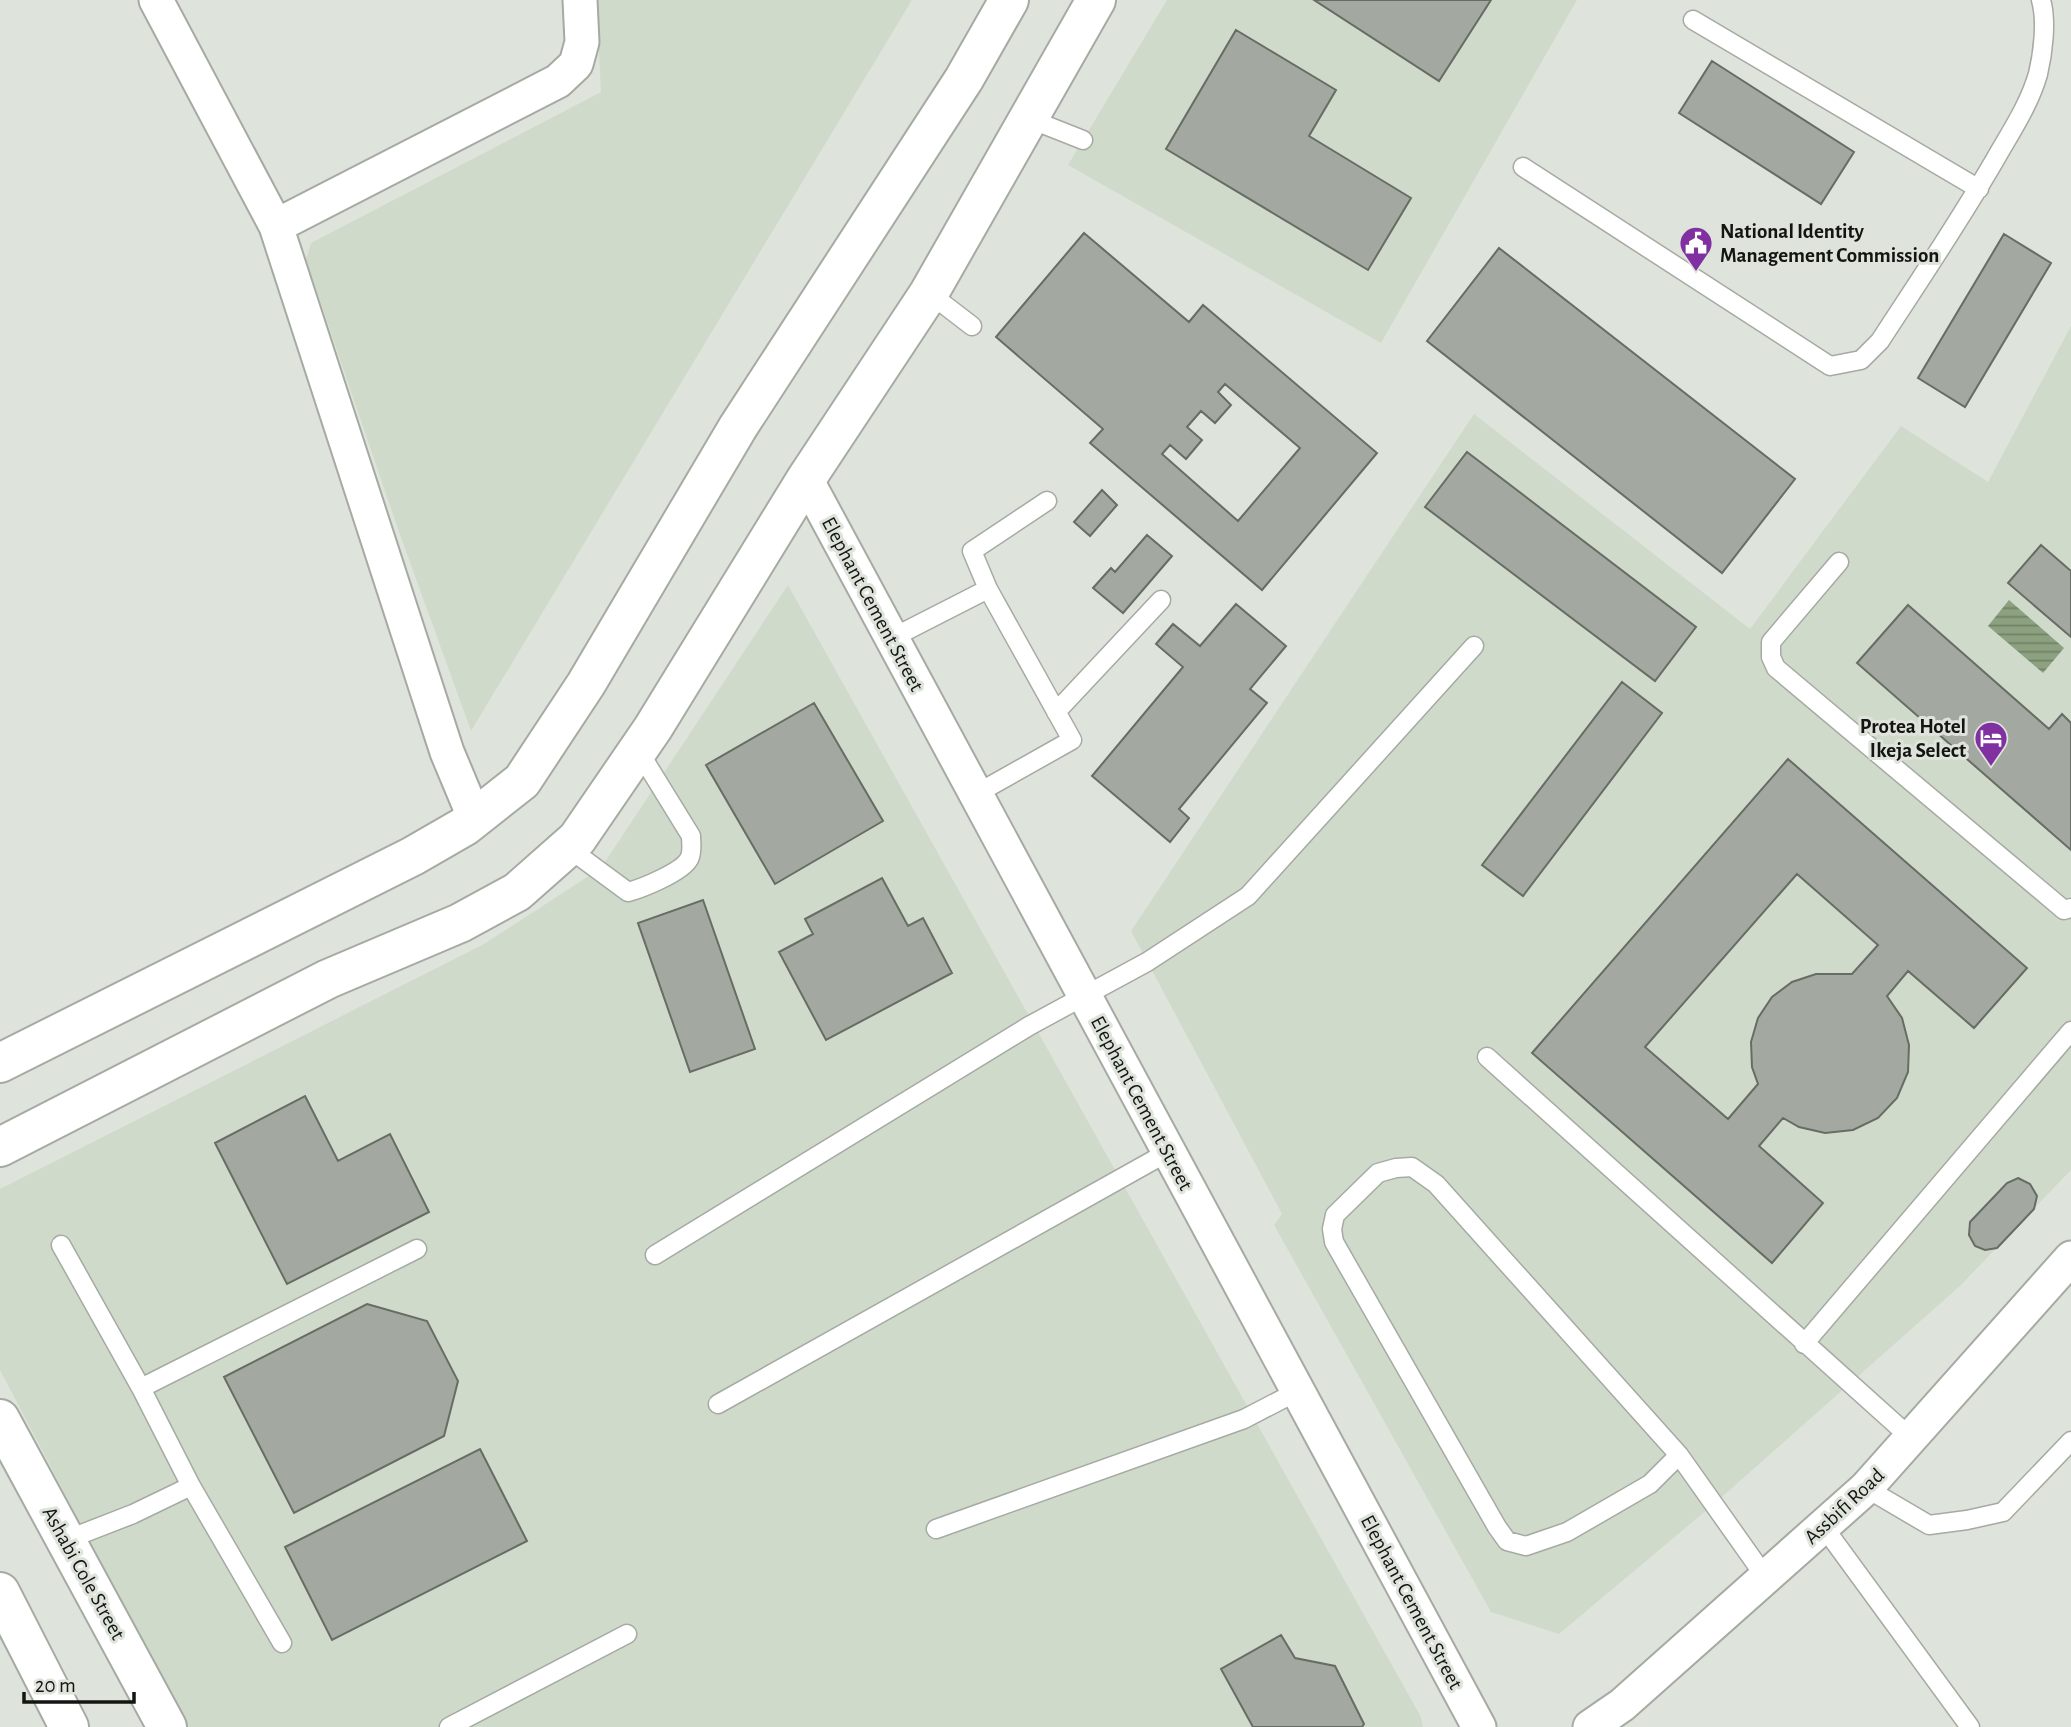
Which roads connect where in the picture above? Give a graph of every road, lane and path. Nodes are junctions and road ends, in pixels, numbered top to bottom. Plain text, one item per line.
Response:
1 (156, 0) edge
2 (580, 0) edge
3 (1009, 0) edge
4 (1096, 0) edge
5 (2041, 0) edge
6 (1693, 20) dead end
7 (1030, 119) junction
8 (1083, 140) dead end
9 (1523, 167) dead end
10 (1979, 189) junction
11 (276, 226) junction
12 (929, 293) junction
13 (972, 326) dead end
14 (806, 479) junction
15 (1047, 501) dead end
16 (1839, 562) dead end
17 (988, 589) junction
18 (1161, 600) dead end
19 (891, 638) junction
20 (1474, 646) dead end
21 (1056, 712) junction
22 (638, 750) junction
23 (976, 794) junction
24 (475, 819) junction
25 (567, 847) junction
26 (2071, 908) edge
27 (1084, 995) junction
28 (2071, 1031) edge
29 (1487, 1057) dead end
30 (0, 1063) edge
31 (0, 1147) edge
32 (1168, 1152) junction
33 (61, 1245) dead end
34 (417, 1250) dead end
35 (655, 1255) dead end
36 (2071, 1258) edge
37 (1804, 1344) junction
38 (141, 1388) junction
39 (1298, 1391) junction
40 (718, 1404) dead end
41 (1, 1424) edge
42 (1911, 1438) junction
43 (2071, 1441) edge
44 (1679, 1455) junction
45 (191, 1486) junction
46 (1866, 1488) junction
47 (1824, 1526) junction
48 (936, 1528) dead end
49 (66, 1540) junction
50 (1766, 1578) junction
51 (0, 1592) edge
52 (627, 1634) dead end
53 (282, 1643) dead end
54 (69, 1727) edge
55 (167, 1727) edge
56 (449, 1727) edge
57 (1479, 1727) edge
58 (1590, 1727) edge
59 (1970, 1727) edge

1 - 11 street
2 - 11 street
3 - 24 street
4 - 7 street
5 - 10 lane
6 - 10 lane
7 - 8 lane
7 - 12 street
9 - 10 lane
11 - 24 street
12 - 13 lane
12 - 14 street
14 - 19 street, Elephant Cement Street
14 - 22 street
15 - 17 lane
16 - 26 lane
17 - 19 lane
17 - 21 lane
18 - 21 lane
19 - 23 street, Elephant Cement Street
20 - 27 lane
21 - 23 lane
22 - 25 street
22 - 25 lane
23 - 27 street, Elephant Cement Street
24 - 30 street
25 - 31 street
27 - 32 street, Elephant Cement Street
27 - 35 lane
28 - 37 lane
29 - 37 lane
32 - 39 street, Elephant Cement Street
32 - 40 lane
33 - 38 lane
34 - 38 lane
36 - 42 street, Assbifi Road
37 - 42 lane
38 - 45 lane
39 - 48 lane
39 - 57 street, Elephant Cement Street
41 - 49 street, Ashabi Cole Street
42 - 46 street, Assbifi Road
43 - 46 lane
44 - 44 lane
44 - 50 lane
45 - 49 lane
45 - 53 lane
46 - 47 street, Assbifi Road
47 - 50 street, Assbifi Road
47 - 59 lane
49 - 55 street, Ashabi Cole Street
50 - 58 street, Assbifi Road
51 - 54 street
52 - 56 lane

